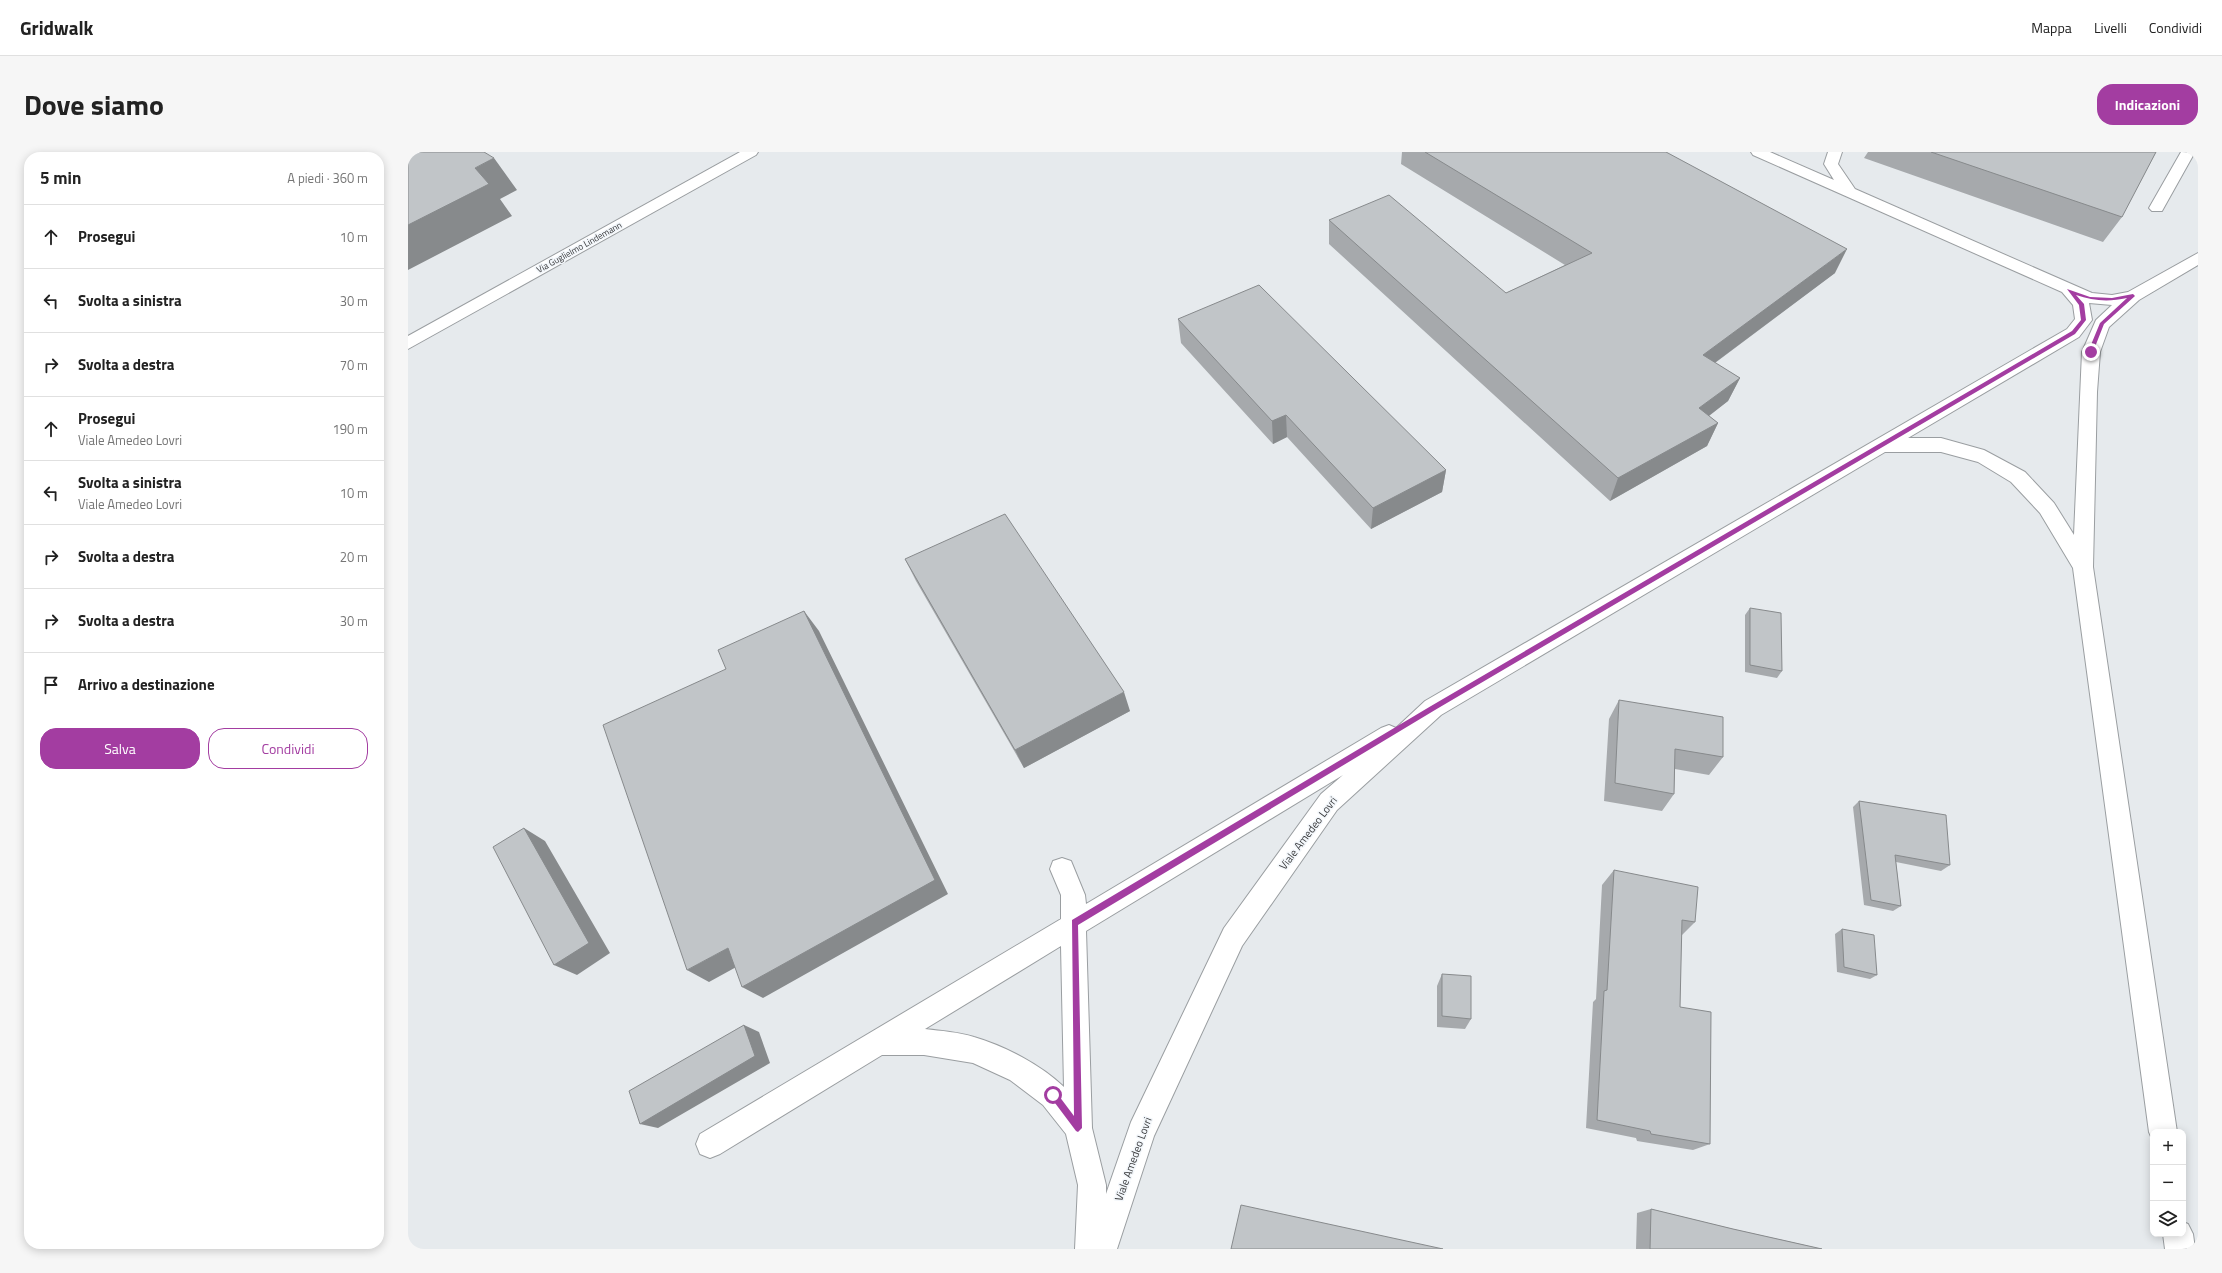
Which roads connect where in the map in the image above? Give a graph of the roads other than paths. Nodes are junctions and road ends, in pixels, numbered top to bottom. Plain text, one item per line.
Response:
1 (751, 152) edge
2 (1758, 152) edge
3 (1835, 152) edge
4 (2188, 152) edge
5 (1850, 193) junction
6 (2157, 208) dead end
7 (2198, 258) edge
8 (2069, 290) junction
9 (2133, 296) junction
10 (408, 343) edge
11 (1880, 446) junction
12 (2083, 567) junction
13 (1433, 708) junction
14 (1062, 869) dead end
15 (1075, 923) junction
16 (876, 1042) junction
17 (1078, 1128) junction
18 (2163, 1129) edge
19 (710, 1144) dead end
20 (2178, 1237) edge
21 (1090, 1249) edge
22 (1102, 1249) edge
23 (2180, 1249) edge

1 - 10 street, Via Guglielmo Lindemann
2 - 5 street
3 - 5 street
4 - 6 street
5 - 8 street
7 - 9 street
8 - 9 street
8 - 11 street, Viale Amedeo Lovri
9 - 12 street
11 - 12 street
11 - 13 street, Viale Amedeo Lovri
12 - 18 street
13 - 15 street
13 - 22 street, Viale Amedeo Lovri
14 - 15 street
15 - 16 street
15 - 17 street
16 - 17 street
16 - 19 street
17 - 21 street
20 - 23 street

